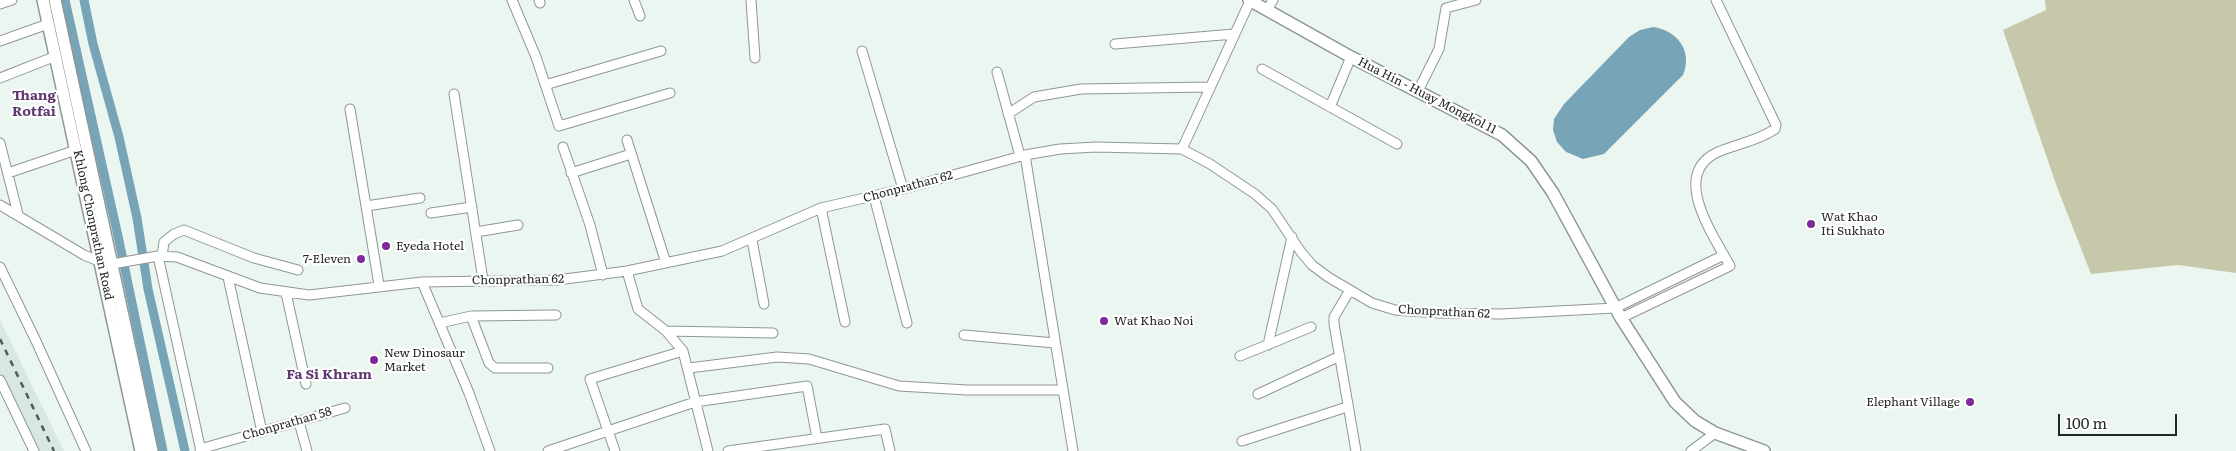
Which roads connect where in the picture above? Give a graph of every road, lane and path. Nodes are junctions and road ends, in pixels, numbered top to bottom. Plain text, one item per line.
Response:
1 (12, 0) edge
2 (43, 0) edge
3 (55, 0) edge
4 (512, 0) edge
5 (634, 0) edge
6 (751, 0) edge
7 (1249, 0) edge
8 (1476, 0) edge
9 (1716, 0) edge
10 (0, 4) edge
11 (1447, 4) edge
12 (1270, 5) edge
13 (640, 16) dead end
14 (48, 24) junction
15 (1234, 34) junction
16 (0, 40) edge
17 (1115, 44) dead end
18 (661, 51) dead end
19 (862, 51) dead end
20 (56, 56) junction
21 (1351, 57) junction
22 (754, 58) dead end
23 (1262, 69) dead end
24 (997, 72) dead end
25 (0, 78) edge
26 (545, 85) junction
27 (1210, 87) junction
28 (1418, 91) junction
29 (454, 94) dead end
30 (670, 94) dead end
31 (1330, 107) junction
32 (350, 109) dead end
33 (1008, 114) junction
34 (627, 140) dead end
35 (0, 143) edge
36 (1397, 144) dead end
37 (563, 147) dead end
38 (1182, 149) junction
39 (76, 150) junction
40 (631, 154) junction
41 (1023, 156) junction
42 (8, 173) junction
43 (572, 173) junction
44 (903, 189) junction
45 (874, 196) junction
46 (420, 198) dead end
47 (0, 205) edge
48 (366, 206) junction
49 (472, 207) junction
50 (821, 208) junction
51 (431, 213) dead end
52 (18, 214) junction
53 (518, 225) dead end
54 (476, 232) junction
55 (1292, 237) junction
56 (752, 240) junction
57 (160, 256) junction
58 (107, 263) junction
59 (666, 263) junction
60 (0, 267) edge
61 (298, 270) dead end
62 (627, 272) junction
63 (603, 275) junction
64 (228, 277) junction
65 (483, 280) junction
66 (422, 282) junction
67 (379, 285) junction
68 (1350, 290) junction
69 (286, 293) junction
70 (764, 304) dead end
71 (1618, 313) junction
72 (556, 315) dead end
73 (471, 316) junction
74 (845, 322) dead end
75 (440, 323) junction
76 (907, 323) dead end
77 (1311, 327) dead end
78 (666, 331) junction
79 (773, 333) dead end
80 (964, 335) dead end
81 (1055, 343) junction
82 (1268, 345) junction
83 (684, 352) junction
84 (1240, 356) dead end
85 (1340, 356) junction
86 (548, 368) dead end
87 (689, 368) junction
88 (0, 380) edge
89 (306, 384) dead end
90 (1063, 390) junction
91 (1258, 394) dead end
92 (695, 402) junction
93 (1347, 407) junction
94 (345, 408) dead end
95 (299, 422) junction
96 (608, 431) junction
97 (262, 432) junction
98 (1715, 433) junction
99 (817, 438) junction
100 (1242, 441) dead end
101 (200, 450) edge
102 (34, 451) edge
103 (86, 451) edge
104 (141, 451) edge
105 (152, 451) edge
106 (307, 451) edge
107 (490, 451) edge
108 (548, 451) edge
109 (615, 451) edge
110 (708, 451) edge
111 (728, 451) edge
112 (890, 451) edge
113 (1073, 451) edge
114 (1356, 451) edge
115 (1690, 451) edge
116 (1764, 451) edge

1 - 10 street
2 - 14 street, Khlong Chonprathan Road
3 - 58 street, Khlong Chonprathan Road
4 - 26 street
5 - 13 street
6 - 22 street
7 - 12 street, Hua Hin - Huay Mongkol 11
7 - 15 street
8 - 11 street
9 - 71 street
11 - 28 street
12 - 21 street, Hua Hin - Huay Mongkol 11
14 - 16 street
14 - 20 street, Khlong Chonprathan Road
15 - 17 street
15 - 27 street
18 - 26 street
19 - 44 street
20 - 25 street
20 - 39 street, Khlong Chonprathan Road
21 - 28 street, Hua Hin - Huay Mongkol 11
21 - 31 street
23 - 31 street
24 - 33 street
26 - 30 street
27 - 33 street
27 - 38 street
28 - 71 street, Hua Hin - Huay Mongkol 11
29 - 49 street
31 - 36 street
32 - 48 street
33 - 41 street
34 - 40 street
35 - 42 street
37 - 43 street
38 - 41 street, Chonprathan 62
38 - 55 street, Chonprathan 62
39 - 42 street
39 - 58 street, Khlong Chonprathan Road
40 - 43 street
40 - 59 street
41 - 44 street, Chonprathan 62
41 - 81 street
42 - 52 street
43 - 63 street
44 - 45 street, Chonprathan 62
45 - 50 street, Chonprathan 62
45 - 76 street
46 - 48 street
47 - 52 street
48 - 67 street
49 - 51 street
49 - 54 street
50 - 56 street, Chonprathan 62
50 - 74 street
52 - 58 street
53 - 54 street
54 - 65 street
55 - 68 street, Chonprathan 62
55 - 82 street
56 - 59 street, Chonprathan 62
56 - 70 street
57 - 58 street
57 - 61 street
57 - 64 street, Chonprathan 62
57 - 101 street
58 - 104 street, Khlong Chonprathan Road
58 - 105 street, Khlong Chonprathan Road
59 - 62 street, Chonprathan 62
60 - 103 street
62 - 63 street, Chonprathan 62
62 - 78 street
63 - 65 street, Chonprathan 62
64 - 69 street, Chonprathan 62
64 - 97 street
65 - 66 street, Chonprathan 62
66 - 67 street, Chonprathan 62
66 - 75 street
67 - 69 street, Chonprathan 62
68 - 71 street, Chonprathan 62
68 - 85 street
69 - 89 street
71 - 98 street, Hua Hin - Huay Mongkol 11
72 - 73 street
73 - 75 street
73 - 86 street
75 - 107 street
77 - 82 street
78 - 79 street
78 - 83 street
80 - 81 street
81 - 90 street
82 - 84 street
83 - 87 street
83 - 96 street
85 - 91 street
85 - 93 street
87 - 90 street
87 - 92 street
88 - 102 street
90 - 113 street
92 - 96 street
92 - 99 street
92 - 110 street
93 - 100 street
93 - 114 street
94 - 95 street, Chonprathan 58
95 - 97 street, Chonprathan 58
95 - 106 street
96 - 108 street
96 - 109 street
97 - 101 street, Chonprathan 58
98 - 115 street
98 - 116 street, Hua Hin - Huay Mongkol 11
99 - 111 street
99 - 112 street

